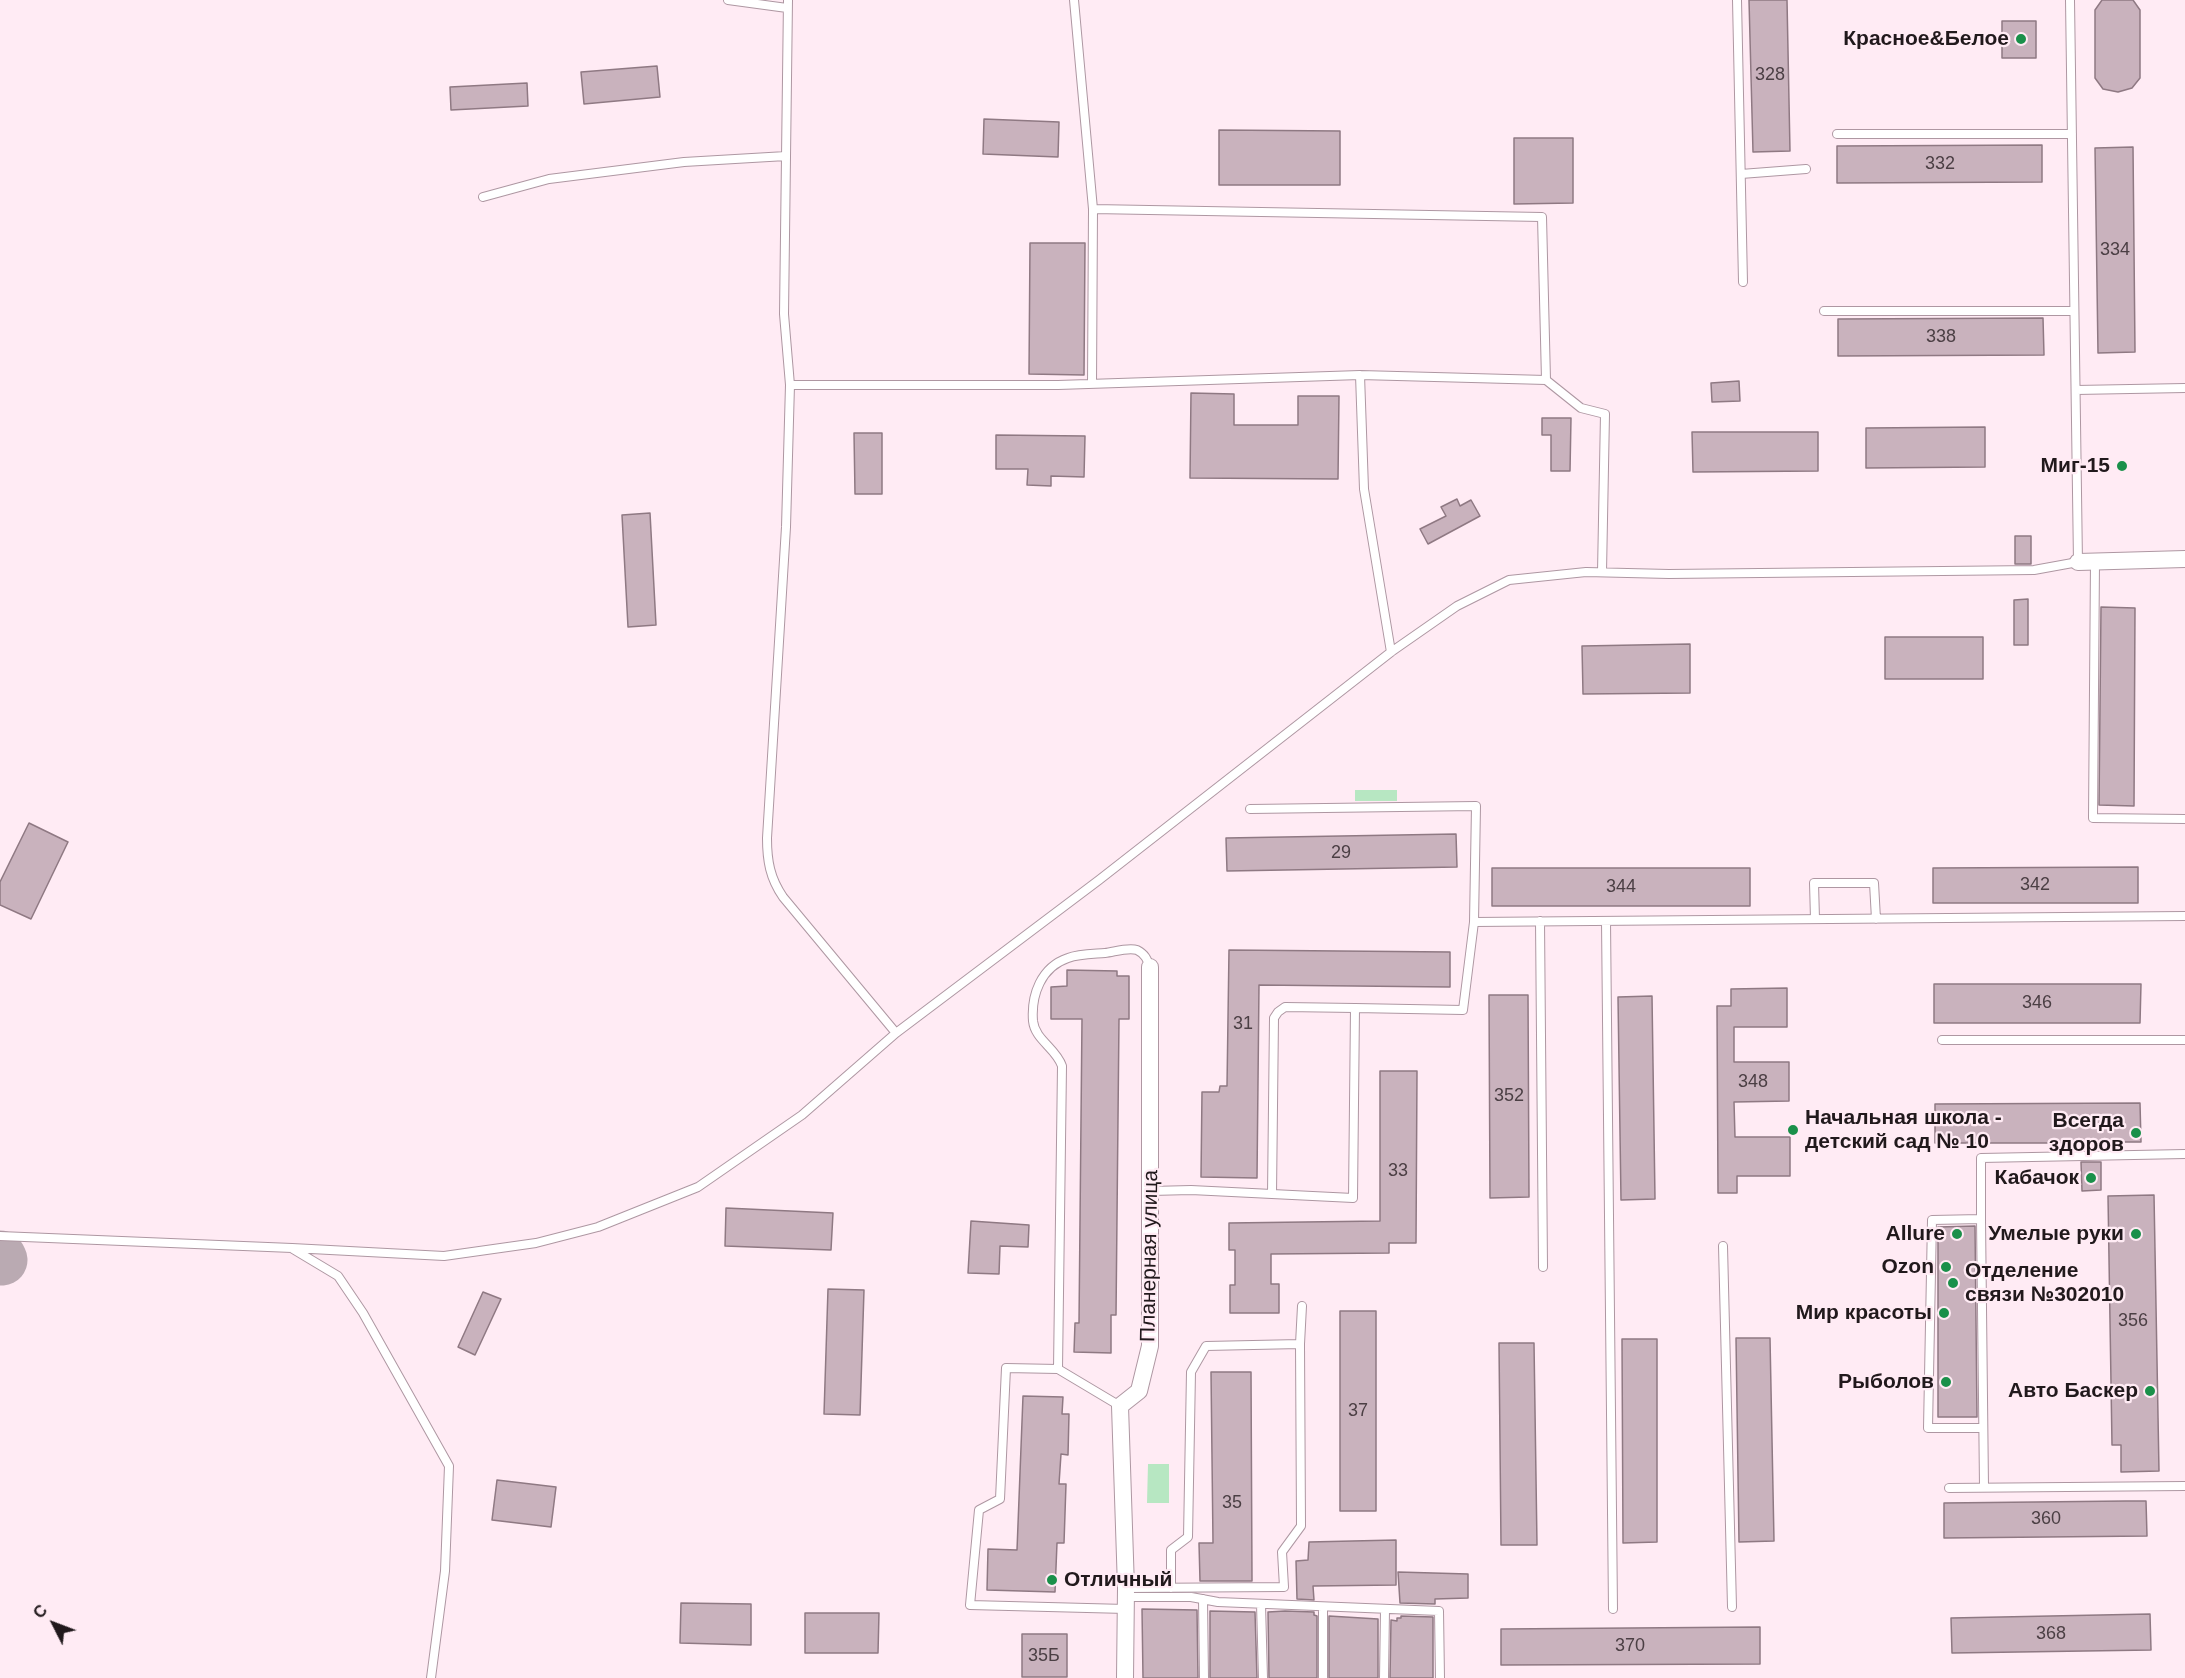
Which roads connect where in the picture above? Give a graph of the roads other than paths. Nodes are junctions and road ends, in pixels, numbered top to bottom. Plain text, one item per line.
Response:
1 (728, 0) edge
2 (1074, 0) edge
3 (1737, 0) edge
4 (2070, 0) edge
5 (788, 4) edge
6 (1837, 134) dead end
7 (2072, 134) junction
8 (786, 156) junction
9 (1806, 170) dead end
10 (1741, 174) junction
11 (483, 197) dead end
12 (1093, 209) junction
13 (1743, 282) dead end
14 (1824, 311) dead end
15 (2074, 311) junction
16 (1360, 375) junction
17 (1546, 380) junction
18 (1092, 384) junction
19 (790, 385) junction
20 (2185, 388) edge
21 (2076, 390) junction
22 (2185, 559) edge
23 (2087, 562) junction
24 (1602, 572) junction
25 (1391, 652) junction
26 (1250, 809) dead end
27 (2185, 819) edge
28 (2185, 916) edge
29 (1815, 919) junction
30 (1876, 919) junction
31 (1540, 921) junction
32 (1606, 921) junction
33 (1474, 922) junction
34 (1150, 967) joint
35 (1355, 1008) junction
36 (896, 1033) junction
37 (1942, 1040) dead end
38 (2185, 1040) edge
39 (2185, 1154) edge
40 (1151, 1191) junction
41 (1272, 1194) junction
42 (1982, 1219) junction
43 (0, 1236) edge
44 (1723, 1246) dead end
45 (292, 1248) junction
46 (1543, 1267) dead end
47 (1302, 1306) dead end
48 (1300, 1344) junction
49 (1058, 1369) junction
50 (1120, 1406) junction
51 (1983, 1428) junction
52 (2185, 1486) edge
53 (1984, 1487) junction
54 (1949, 1488) dead end
55 (1171, 1588) junction
56 (1126, 1598) junction
57 (1203, 1599) junction
58 (1261, 1604) junction
59 (1731, 1606) dead end
60 (1323, 1607) junction
61 (1614, 1609) dead end
62 (1384, 1610) junction
63 (431, 1678) edge
64 (1125, 1678) edge
65 (1204, 1678) edge
66 (1263, 1678) edge
67 (1323, 1678) edge
68 (1384, 1678) edge
69 (1440, 1678) edge

1 - 5 lane
2 - 12 lane
3 - 10 lane
4 - 7 lane
5 - 8 lane
6 - 7 lane
7 - 15 lane
8 - 11 lane
8 - 19 lane
9 - 10 lane
10 - 13 lane
12 - 17 lane
12 - 18 lane
14 - 15 lane
15 - 21 lane
16 - 17 lane
16 - 18 lane
16 - 25 lane
17 - 24 lane
18 - 19 lane
19 - 36 lane
20 - 21 lane
21 - 23 lane
22 - 23 street
23 - 24 lane
23 - 27 lane
24 - 25 lane
25 - 36 lane
26 - 33 lane
28 - 30 lane
29 - 30 lane
29 - 30 lane
29 - 32 lane
31 - 32 lane
31 - 33 lane
31 - 46 lane
32 - 61 lane
33 - 35 lane
34 - 40 street, Планерная улица
34 - 49 lane
35 - 41 lane
35 - 41 lane
36 - 45 lane
37 - 38 lane
39 - 42 lane
40 - 41 lane
40 - 50 street, Планерная улица
42 - 51 lane
42 - 51 lane
43 - 45 lane
44 - 59 lane
45 - 63 lane
47 - 48 lane
48 - 55 lane
48 - 55 lane
49 - 50 lane
49 - 56 lane
50 - 56 street
51 - 53 lane
52 - 53 lane
53 - 54 lane
55 - 56 lane
56 - 57 lane
56 - 64 street
57 - 58 lane
57 - 65 lane
58 - 60 lane
58 - 66 lane
60 - 62 lane
60 - 67 lane
62 - 68 lane
62 - 69 lane

